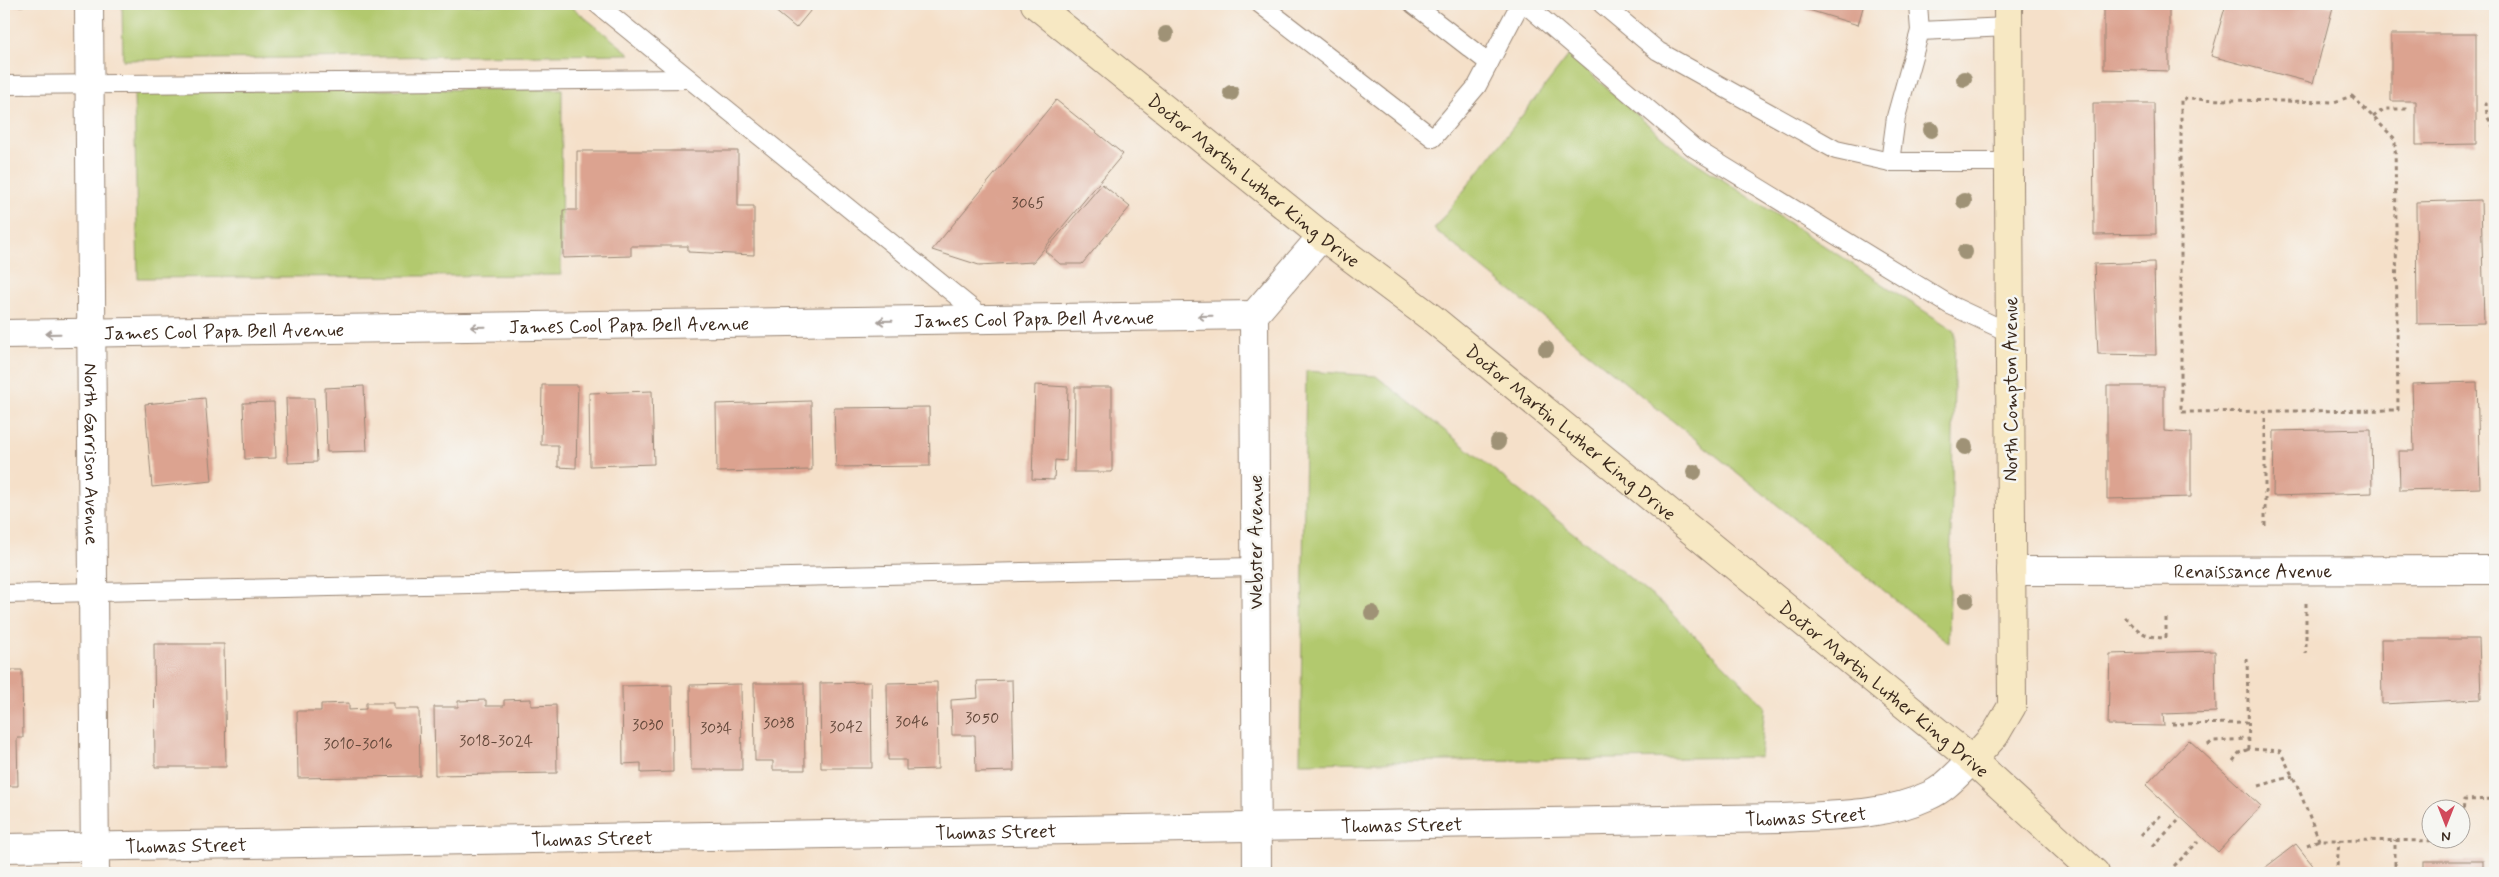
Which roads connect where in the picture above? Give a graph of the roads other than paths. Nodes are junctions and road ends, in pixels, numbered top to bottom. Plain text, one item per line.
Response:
1 (89, 4) edge
2 (597, 4) edge
3 (1035, 4) edge
4 (1260, 4) edge
5 (1413, 4) edge
6 (1520, 4) edge
7 (1525, 4) edge
8 (1602, 4) edge
9 (1918, 4) edge
10 (2008, 16) edge
11 (1920, 31) junction
12 (1489, 63) junction
13 (689, 78) junction
14 (90, 84) junction
15 (4, 85) edge
16 (1890, 162) junction
17 (2009, 162) junction
18 (1322, 236) junction
19 (1254, 315) junction
20 (985, 319) junction
21 (91, 333) junction
22 (2010, 333) junction
23 (4, 334) edge
24 (1255, 567) junction
25 (2495, 570) edge
26 (2011, 571) junction
27 (92, 592) junction
28 (4, 594) edge
29 (1972, 760) junction
30 (1256, 827) junction
31 (95, 846) junction
32 (4, 848) edge
33 (95, 873) edge
34 (1257, 873) edge
35 (2095, 873) edge

1 - 14 street, North Garrison Avenue
2 - 13 lane
3 - 18 main road, Doctor Martin Luther King Drive
4 - 12 lane
5 - 12 lane
6 - 12 lane
7 - 22 lane
8 - 16 lane
9 - 11 lane
10 - 11 lane
10 - 17 main road, North Compton Avenue
11 - 16 lane
13 - 14 lane
13 - 20 lane
14 - 15 lane
14 - 21 street, North Garrison Avenue
16 - 17 lane
17 - 22 main road, North Compton Avenue
18 - 19 street
18 - 29 main road, Doctor Martin Luther King Drive
19 -> 20 street, James Cool Papa Bell Avenue
19 - 24 street, Webster Avenue
20 -> 21 street, James Cool Papa Bell Avenue
21 -> 23 street, James Cool Papa Bell Avenue
21 - 27 street, North Garrison Avenue
22 - 26 main road, North Compton Avenue
24 - 27 lane
24 - 30 street, Webster Avenue
25 - 26 street, Renaissance Avenue
26 - 29 main road, North Compton Avenue
27 - 28 lane
27 - 31 street, North Garrison Avenue
29 - 30 street, Thomas Street
29 - 35 main road, Doctor Martin Luther King Drive
30 - 31 street, Thomas Street
30 - 34 street, Webster Avenue
31 - 32 street, Thomas Street
31 - 33 street, North Garrison Avenue

